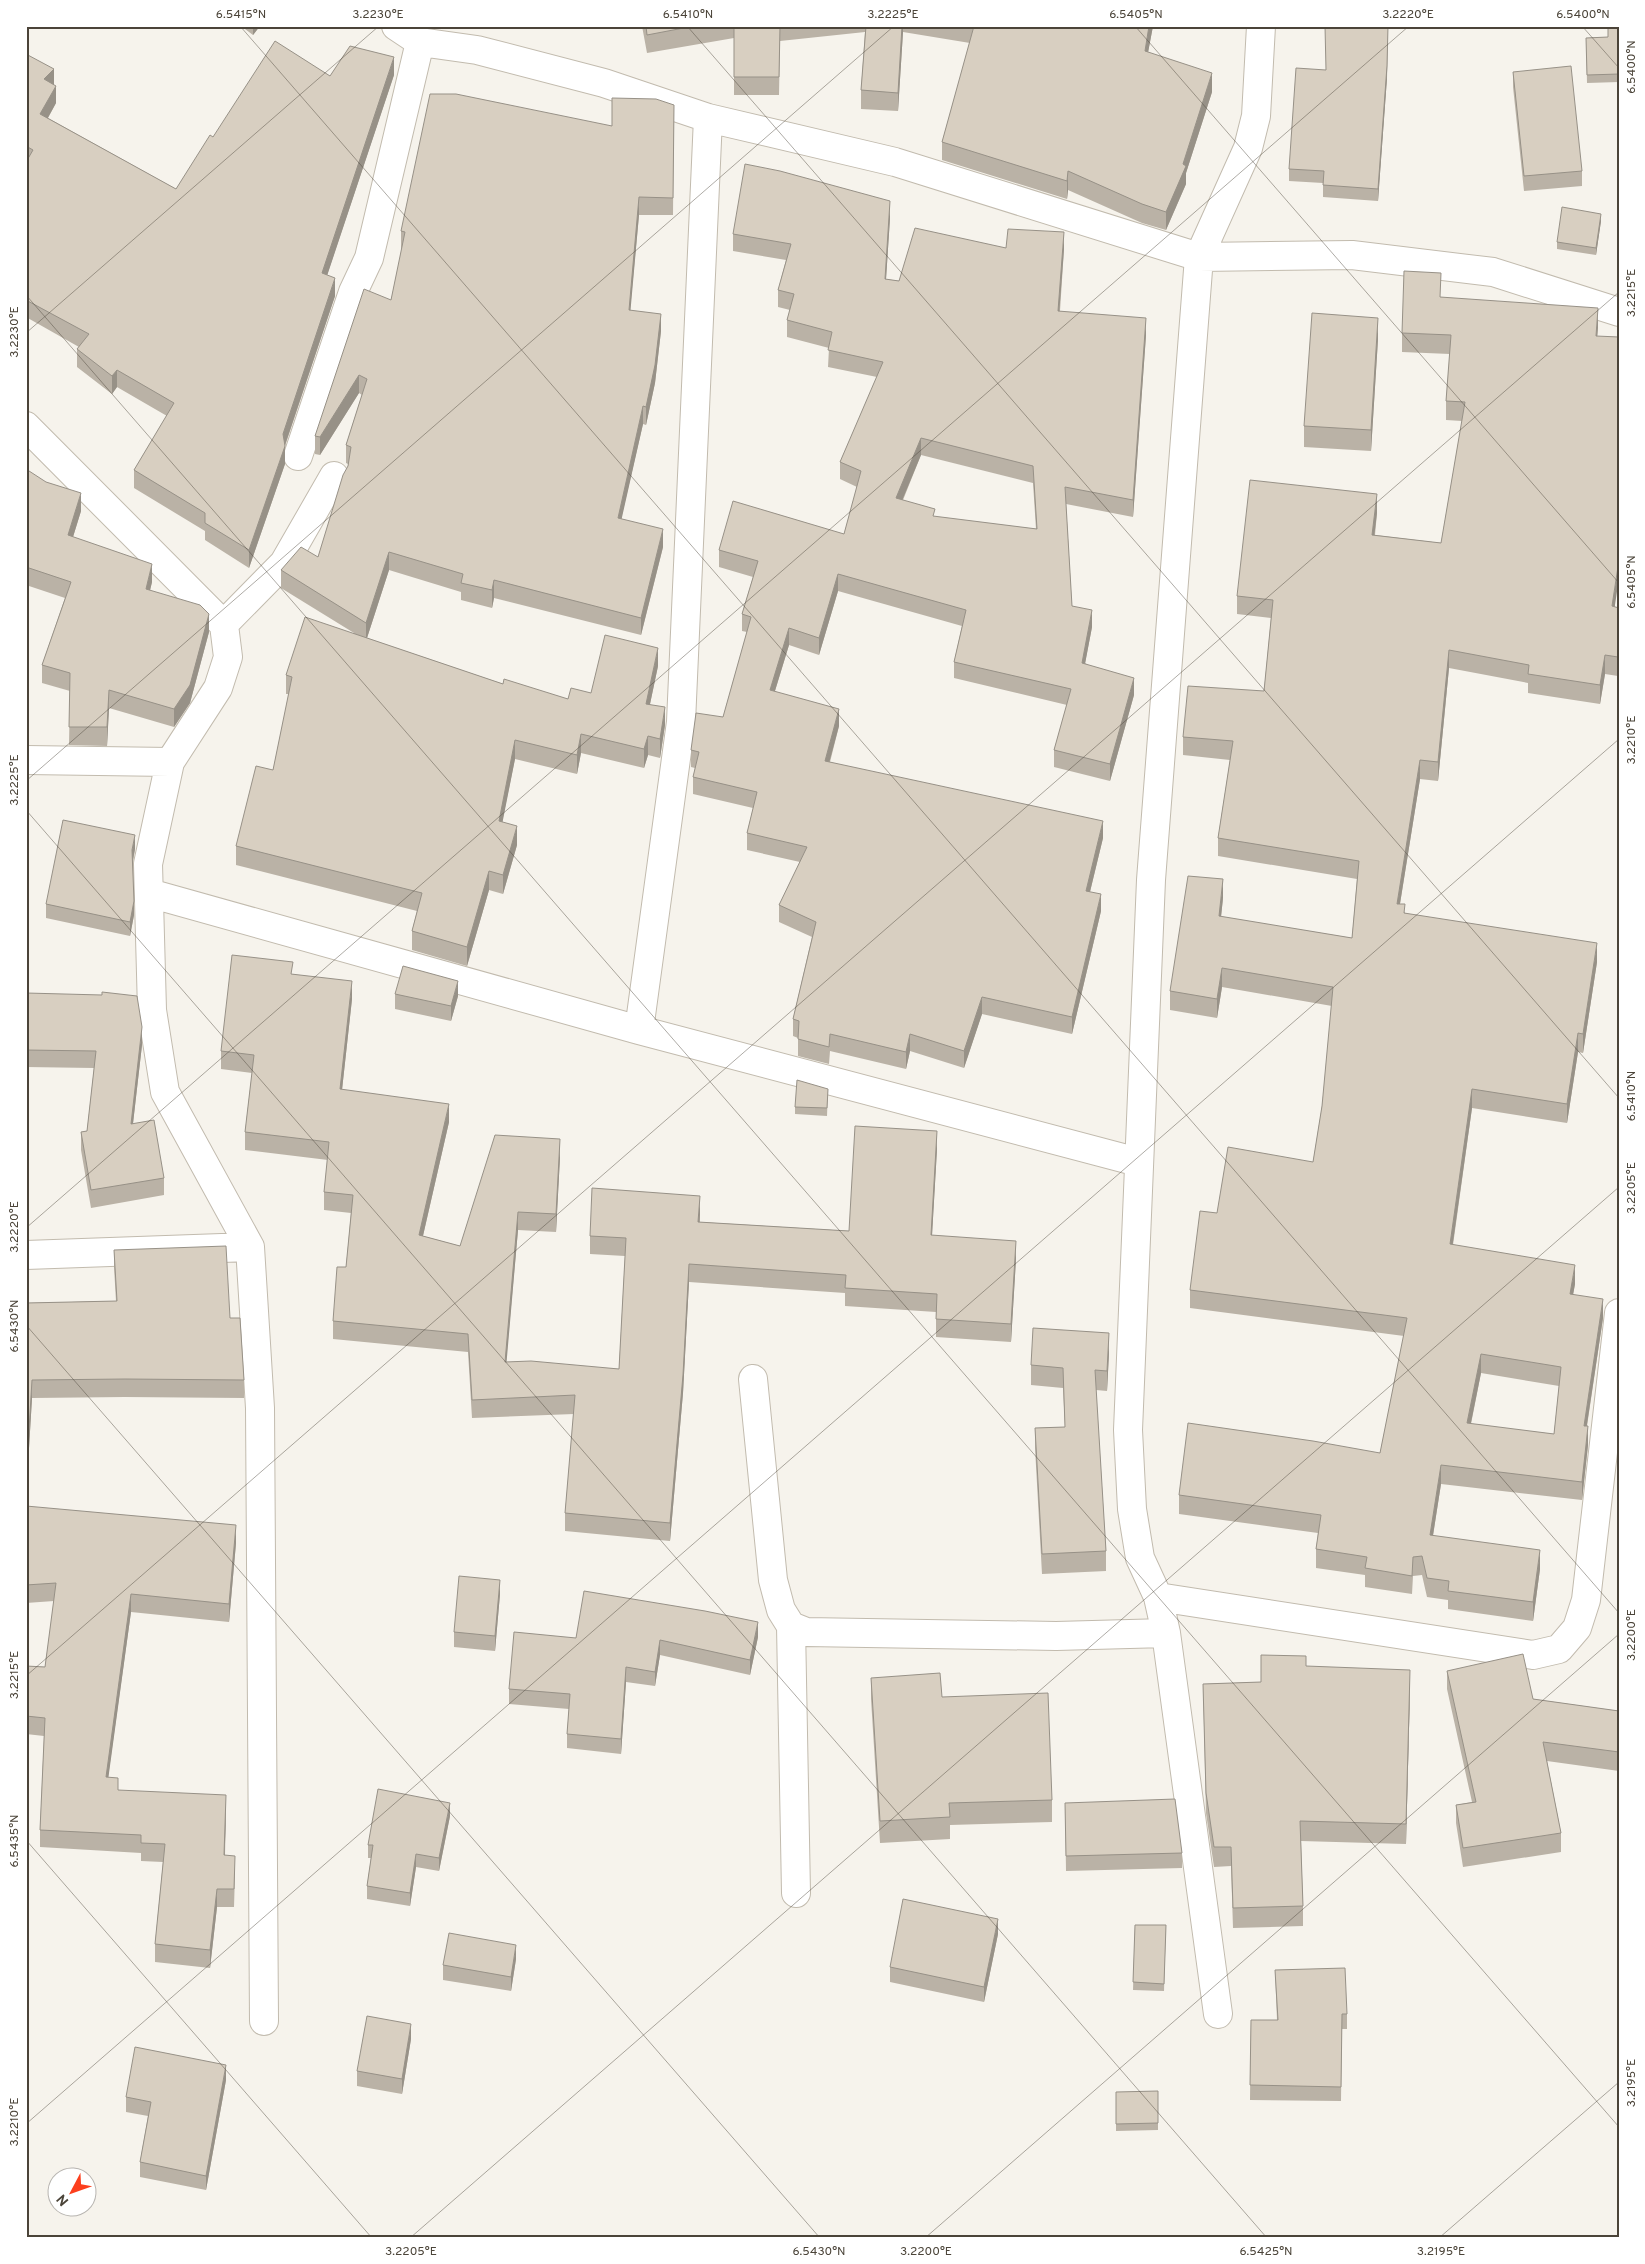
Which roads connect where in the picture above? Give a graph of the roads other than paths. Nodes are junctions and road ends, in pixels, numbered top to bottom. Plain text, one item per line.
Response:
1 (396, 26) edge
2 (1260, 26) edge
3 (420, 42) junction
4 (708, 118) junction
5 (1199, 258) junction
6 (1619, 312) edge
7 (26, 426) edge
8 (298, 456) dead end
9 (334, 476) dead end
10 (223, 625) junction
11 (26, 760) edge
12 (170, 762) junction
13 (149, 893) junction
14 (639, 1030) junction
15 (1138, 1162) junction
16 (250, 1247) junction
17 (26, 1255) edge
18 (1619, 1313) edge
19 (753, 1379) dead end
20 (1158, 1597) junction
21 (791, 1626) junction
22 (1166, 1633) junction
23 (796, 1893) dead end
24 (1218, 2014) dead end
25 (264, 2021) dead end

1 - 3 street
2 - 5 street
3 - 4 street
3 - 8 street
4 - 5 street
4 - 14 street
5 - 6 street
5 - 15 street
7 - 10 street
9 - 10 street
10 - 12 street
11 - 12 street
12 - 13 street
13 - 14 street
13 - 16 street
14 - 15 street
15 - 20 street
16 - 17 street
16 - 25 street
18 - 20 street
19 - 21 street
20 - 22 street
21 - 22 street
21 - 23 street
22 - 24 street

